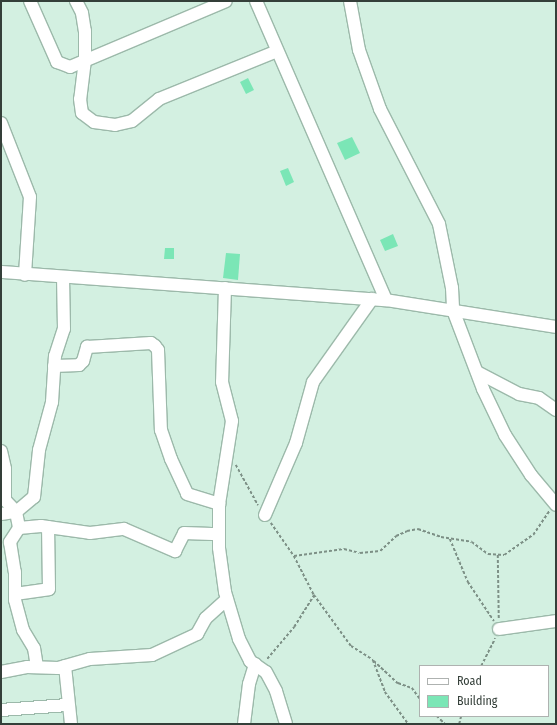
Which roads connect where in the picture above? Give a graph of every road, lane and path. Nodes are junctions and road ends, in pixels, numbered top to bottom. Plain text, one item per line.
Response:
1 (30, 1) edge
2 (76, 1) edge
3 (226, 1) edge
4 (256, 1) edge
5 (350, 1) edge
6 (277, 52) junction
7 (85, 60) junction
8 (1, 123) edge
9 (1, 272) edge
10 (25, 275) junction
11 (63, 277) junction
12 (225, 288) junction
13 (372, 299) junction
14 (386, 300) junction
15 (454, 310) junction
16 (556, 326) edge
17 (54, 366) junction
18 (477, 372) junction
19 (556, 410) edge
20 (227, 447) junction
21 (1, 451) edge
22 (555, 503) edge
23 (219, 504) junction
24 (16, 512) junction
25 (1, 514) edge
26 (265, 515) junction
27 (19, 528) junction
28 (48, 528) junction
29 (219, 534) junction
30 (450, 539) junction
31 (498, 555) junction
32 (294, 556) junction
33 (15, 594) junction
34 (314, 595) junction
35 (227, 599) junction
36 (556, 621) edge
37 (499, 629) junction
38 (373, 660) junction
39 (481, 665) edge
40 (37, 666) junction
41 (65, 666) junction
42 (258, 666) junction
43 (1, 672) edge
44 (419, 698) edge
45 (68, 705) junction
46 (1, 710) edge
47 (71, 724) edge
48 (244, 724) edge
49 (286, 724) edge
50 (408, 724) edge

1 - 7 street
2 - 7 street
3 - 7 street
4 - 6 street
5 - 15 street
6 - 7 street
6 - 14 street
8 - 10 street
9 - 10 street
10 - 11 street
11 - 12 street
11 - 17 street
12 - 13 street
12 - 20 street
13 - 14 street
13 - 26 street
14 - 15 street
15 - 16 street
15 - 18 street
17 - 23 street
17 - 24 street
18 - 19 street
18 - 22 street
20 - 23 street
20 - 26 path
21 - 24 street
22 - 31 path
23 - 29 street
24 - 25 street
24 - 27 street
26 - 32 path
27 - 28 street
27 - 33 street
28 - 29 street
28 - 33 street
29 - 35 street
30 - 31 path
30 - 32 path
30 - 37 path
31 - 37 path
32 - 34 path
33 - 40 street
34 - 38 path
34 - 42 path
35 - 41 street
35 - 42 street
36 - 37 street
37 - 39 path
38 - 44 path
38 - 50 path
40 - 41 street
40 - 43 street
41 - 45 street
42 - 48 street
42 - 49 street
45 - 46 street
45 - 47 street

